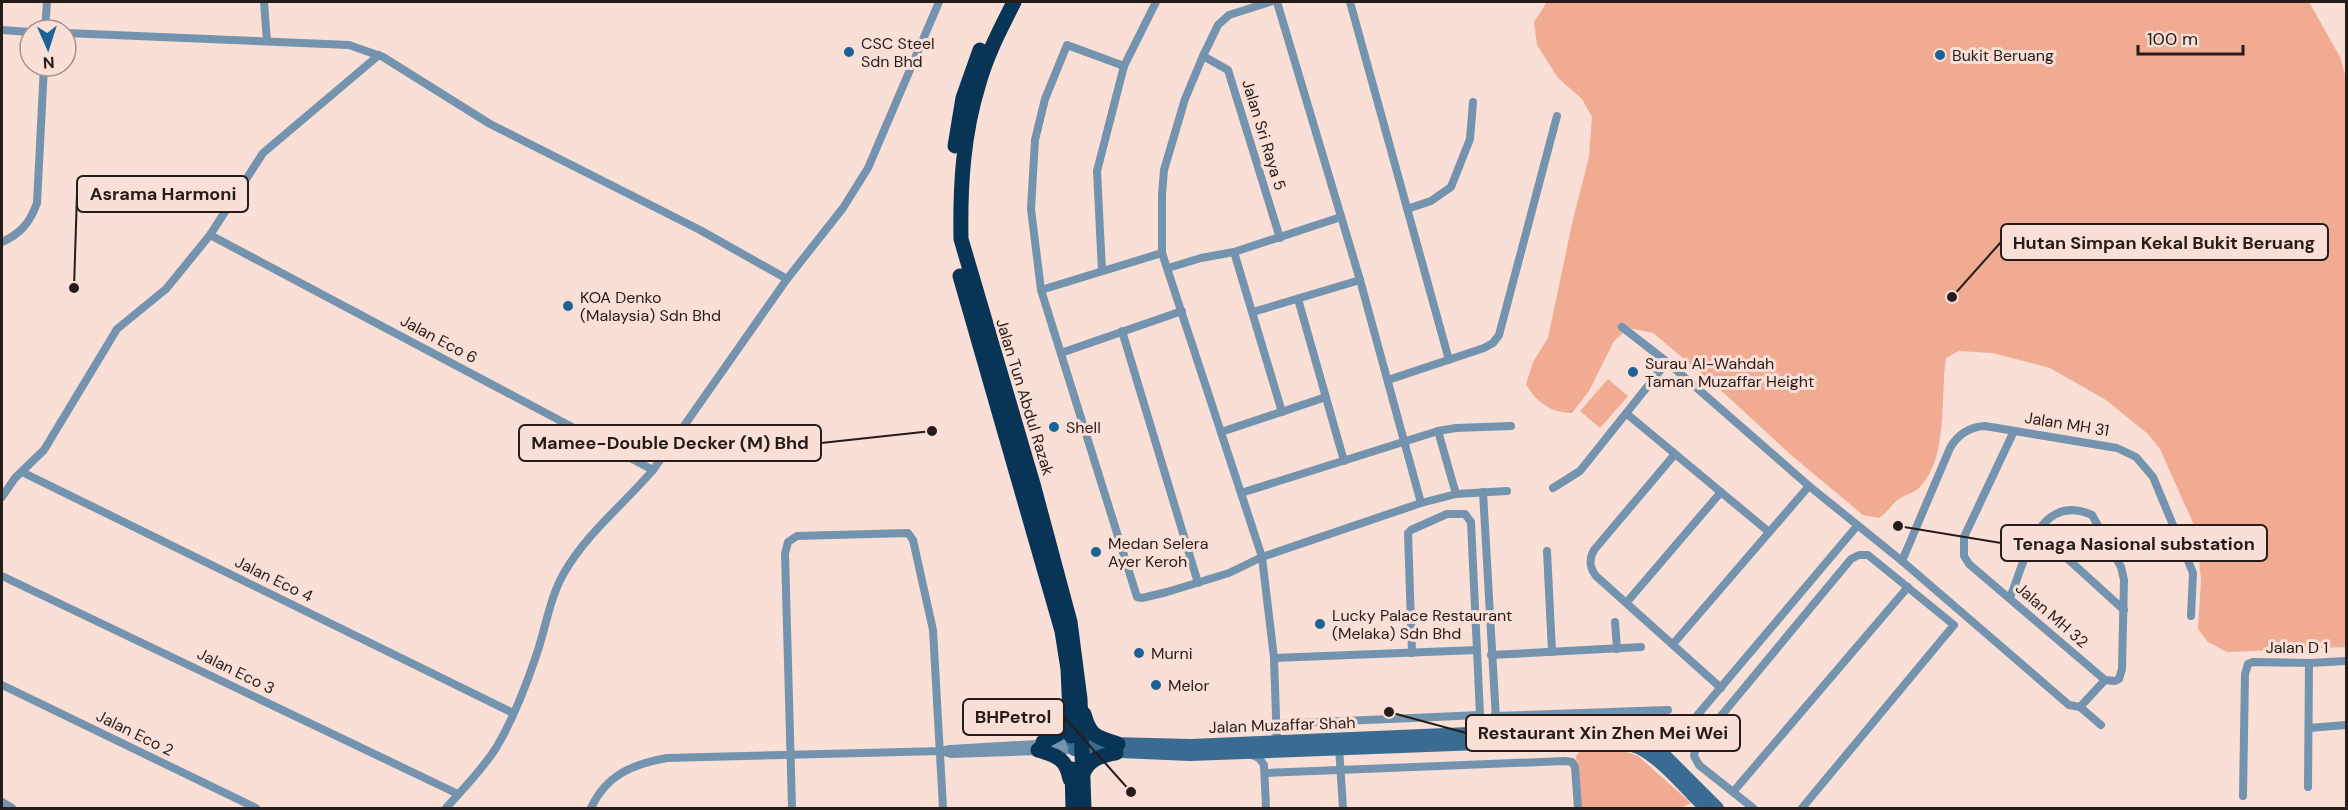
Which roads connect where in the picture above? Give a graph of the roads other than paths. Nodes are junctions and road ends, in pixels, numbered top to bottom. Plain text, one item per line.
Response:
1 (47, 2) edge
2 (264, 2) edge
3 (939, 2) edge
4 (1003, 2) edge
5 (1014, 2) edge
6 (1156, 2) edge
7 (1270, 2) edge
8 (1277, 2) edge
9 (1350, 2) edge
10 (46, 18) edge
11 (2, 30) edge
12 (18, 31) edge
13 (78, 33) edge
14 (267, 41) junction
15 (379, 55) junction
16 (1203, 56) junction
17 (1124, 66) junction
18 (43, 78) edge
19 (1473, 102) dead end
20 (1557, 116) dead end
21 (1407, 208) junction
22 (1341, 217) junction
23 (210, 235) junction
24 (1280, 238) junction
25 (2, 242) edge
26 (1234, 252) junction
27 (1162, 253) junction
28 (1168, 268) junction
29 (1102, 271) junction
30 (787, 279) junction
31 (1360, 280) junction
32 (1041, 290) junction
33 (1298, 299) junction
34 (1182, 311) junction
35 (1252, 312) junction
36 (1622, 327) dead end
37 (1122, 332) junction
38 (1061, 352) junction
39 (1449, 360) junction
40 (1667, 362) junction
41 (1388, 380) junction
42 (1326, 397) junction
43 (1282, 412) junction
44 (1627, 414) junction
45 (1511, 426) dead end
46 (2014, 430) junction
47 (1438, 431) junction
48 (1221, 432) junction
49 (1403, 441) junction
50 (1675, 454) junction
51 (1344, 461) junction
52 (653, 470) junction
53 (22, 472) junction
54 (1809, 486) junction
55 (1553, 488) dead end
56 (1507, 491) dead end
57 (1483, 492) junction
58 (1721, 492) junction
59 (1241, 493) junction
60 (1456, 494) junction
61 (2, 497) edge
62 (1422, 503) junction
63 (1857, 526) junction
64 (2037, 531) junction
65 (1768, 532) junction
66 (1547, 551) dead end
67 (1262, 557) junction
68 (1902, 561) junction
69 (2, 576) edge
70 (1198, 583) junction
71 (1908, 587) junction
72 (2010, 598) junction
73 (1627, 602) junction
74 (2124, 610) junction
75 (2191, 616) dead end
76 (1615, 622) dead end
77 (1673, 644) junction
78 (1641, 647) dead end
79 (1617, 649) junction
80 (1477, 650) junction
81 (1552, 652) junction
82 (1412, 653) junction
83 (1491, 655) junction
84 (1274, 658) junction
85 (2346, 661) edge
86 (2309, 663) junction
87 (2105, 680) junction
88 (2, 685) edge
89 (1718, 692) junction
90 (1075, 704) junction
91 (1708, 704) junction
92 (1728, 706) junction
93 (2080, 707) junction
94 (1668, 710) dead end
95 (513, 713) junction
96 (1721, 714) junction
97 (1494, 716) junction
98 (1276, 724) junction
99 (2101, 725) dead end
100 (2346, 725) edge
101 (2309, 728) junction
102 (1497, 738) junction
103 (1339, 745) junction
104 (1040, 746) junction
105 (1076, 746) junction
106 (1277, 746) junction
107 (1117, 748) junction
108 (941, 751) junction
109 (791, 753) junction
110 (1248, 753) junction
111 (1661, 758) junction
112 (1341, 770) junction
113 (1265, 773) junction
114 (1082, 777) junction
115 (2308, 787) dead end
116 (1733, 792) junction
117 (458, 794) junction
118 (2243, 796) dead end
119 (1073, 801) edge
120 (2, 802) edge
121 (12, 808) edge
122 (256, 808) edge
123 (446, 808) edge
124 (591, 808) edge
125 (792, 808) edge
126 (944, 808) edge
127 (1084, 808) edge
128 (1266, 808) edge
129 (1343, 808) edge
130 (1578, 808) edge
131 (1705, 808) edge
132 (1718, 808) edge
133 (1753, 808) edge
134 (1802, 808) edge

1 - 10 street
2 - 14 street
3 - 30 street
4 - 90 highway, Jalan Tun Abdul Razak
5 - 90 highway, Jalan Tun Abdul Razak
6 - 17 street
7 - 16 street
8 - 22 street
9 - 21 street
11 - 12 street
13 - 14 street
14 - 15 street
15 - 23 street
15 - 30 street
16 - 24 street, Jalan Sri Raya 5
16 - 27 street
17 - 29 street
17 - 32 street
18 - 25 street
19 - 21 street
20 - 39 street
21 - 39 street
22 - 24 street
22 - 31 street
23 - 52 street, Jalan Eco 6
23 - 53 street
24 - 26 street
26 - 28 street
26 - 35 street
27 - 28 street
27 - 29 street
28 - 34 street
29 - 32 street
30 - 52 street
31 - 33 street
31 - 41 street
32 - 38 street
33 - 35 street
33 - 42 street
34 - 37 street
34 - 48 street
35 - 43 street
36 - 40 street
37 - 38 street
37 - 70 street
38 - 70 street
39 - 41 street
40 - 44 street
40 - 54 street
41 - 49 street
42 - 43 street
42 - 51 street
43 - 48 street
44 - 50 street
44 - 55 street
45 - 47 street
46 - 68 street, Jalan MH 31
46 - 72 street, Jalan MH 32
46 - 75 street, Jalan MH 31
47 - 49 street
47 - 60 street
48 - 59 street
49 - 51 street
49 - 62 street
50 - 58 street
50 - 73 street
51 - 59 street
52 - 95 street
53 - 61 street
53 - 95 street, Jalan Eco 4
54 - 63 street
54 - 65 street
56 - 57 street
57 - 60 street
57 - 83 street
58 - 65 street
58 - 73 street
59 - 67 street
60 - 62 street
62 - 67 street
63 - 68 street
63 - 89 street
64 - 72 street
64 - 74 street
64 - 74 street
65 - 77 street
66 - 81 street
67 - 70 street
67 - 84 street
68 - 93 street
69 - 117 street, Jalan Eco 3
71 - 92 street
71 - 116 street
71 - 134 street
72 - 87 street, Jalan MH 32
73 - 77 street
74 - 87 street
76 - 79 street
77 - 89 street
78 - 79 street
79 - 81 street
80 - 82 street
80 - 82 street
80 - 98 street
81 - 83 street
82 - 84 street
83 - 97 street
84 - 98 street
85 - 86 street, Jalan D 1
86 - 101 street
86 - 118 street, Jalan D 1
87 - 93 street
88 - 122 street, Jalan Eco 2
89 - 91 street
89 - 92 street
90 - 104 highway
90 - 105 highway, Jalan Tun Abdul Razak
90 - 107 highway
91 - 96 street
91 - 111 street
92 - 96 street
93 - 99 street
94 - 97 street
95 - 117 street
96 - 116 street
97 - 102 street
98 - 106 street
100 - 101 street
101 - 115 street
102 - 103 main road, Jalan Muzaffar Shah
102 - 111 main road, Jalan Muzaffar Shah
103 - 106 main road, Jalan Muzaffar Shah
103 - 112 street
104 - 105 street
104 - 108 street
104 - 119 highway
105 - 107 main road, Jalan Muzaffar Shah
105 - 114 highway, Jalan Tun Abdul Razak
105 - 119 highway, Jalan Tun Abdul Razak
106 - 107 main road, Jalan Muzaffar Shah
106 - 110 main road, Jalan Muzaffar Shah
107 - 110 main road, Jalan Muzaffar Shah
107 - 114 highway
108 - 109 street
108 - 109 street
108 - 126 street
109 - 124 street
109 - 125 street
110 - 113 street
111 - 131 main road, Jalan Muzaffar Shah
111 - 132 main road, Jalan Muzaffar Shah
112 - 113 street
112 - 129 street
112 - 130 street
113 - 128 street
114 - 127 highway, Jalan Tun Abdul Razak
116 - 133 street
117 - 123 street
120 - 121 street

